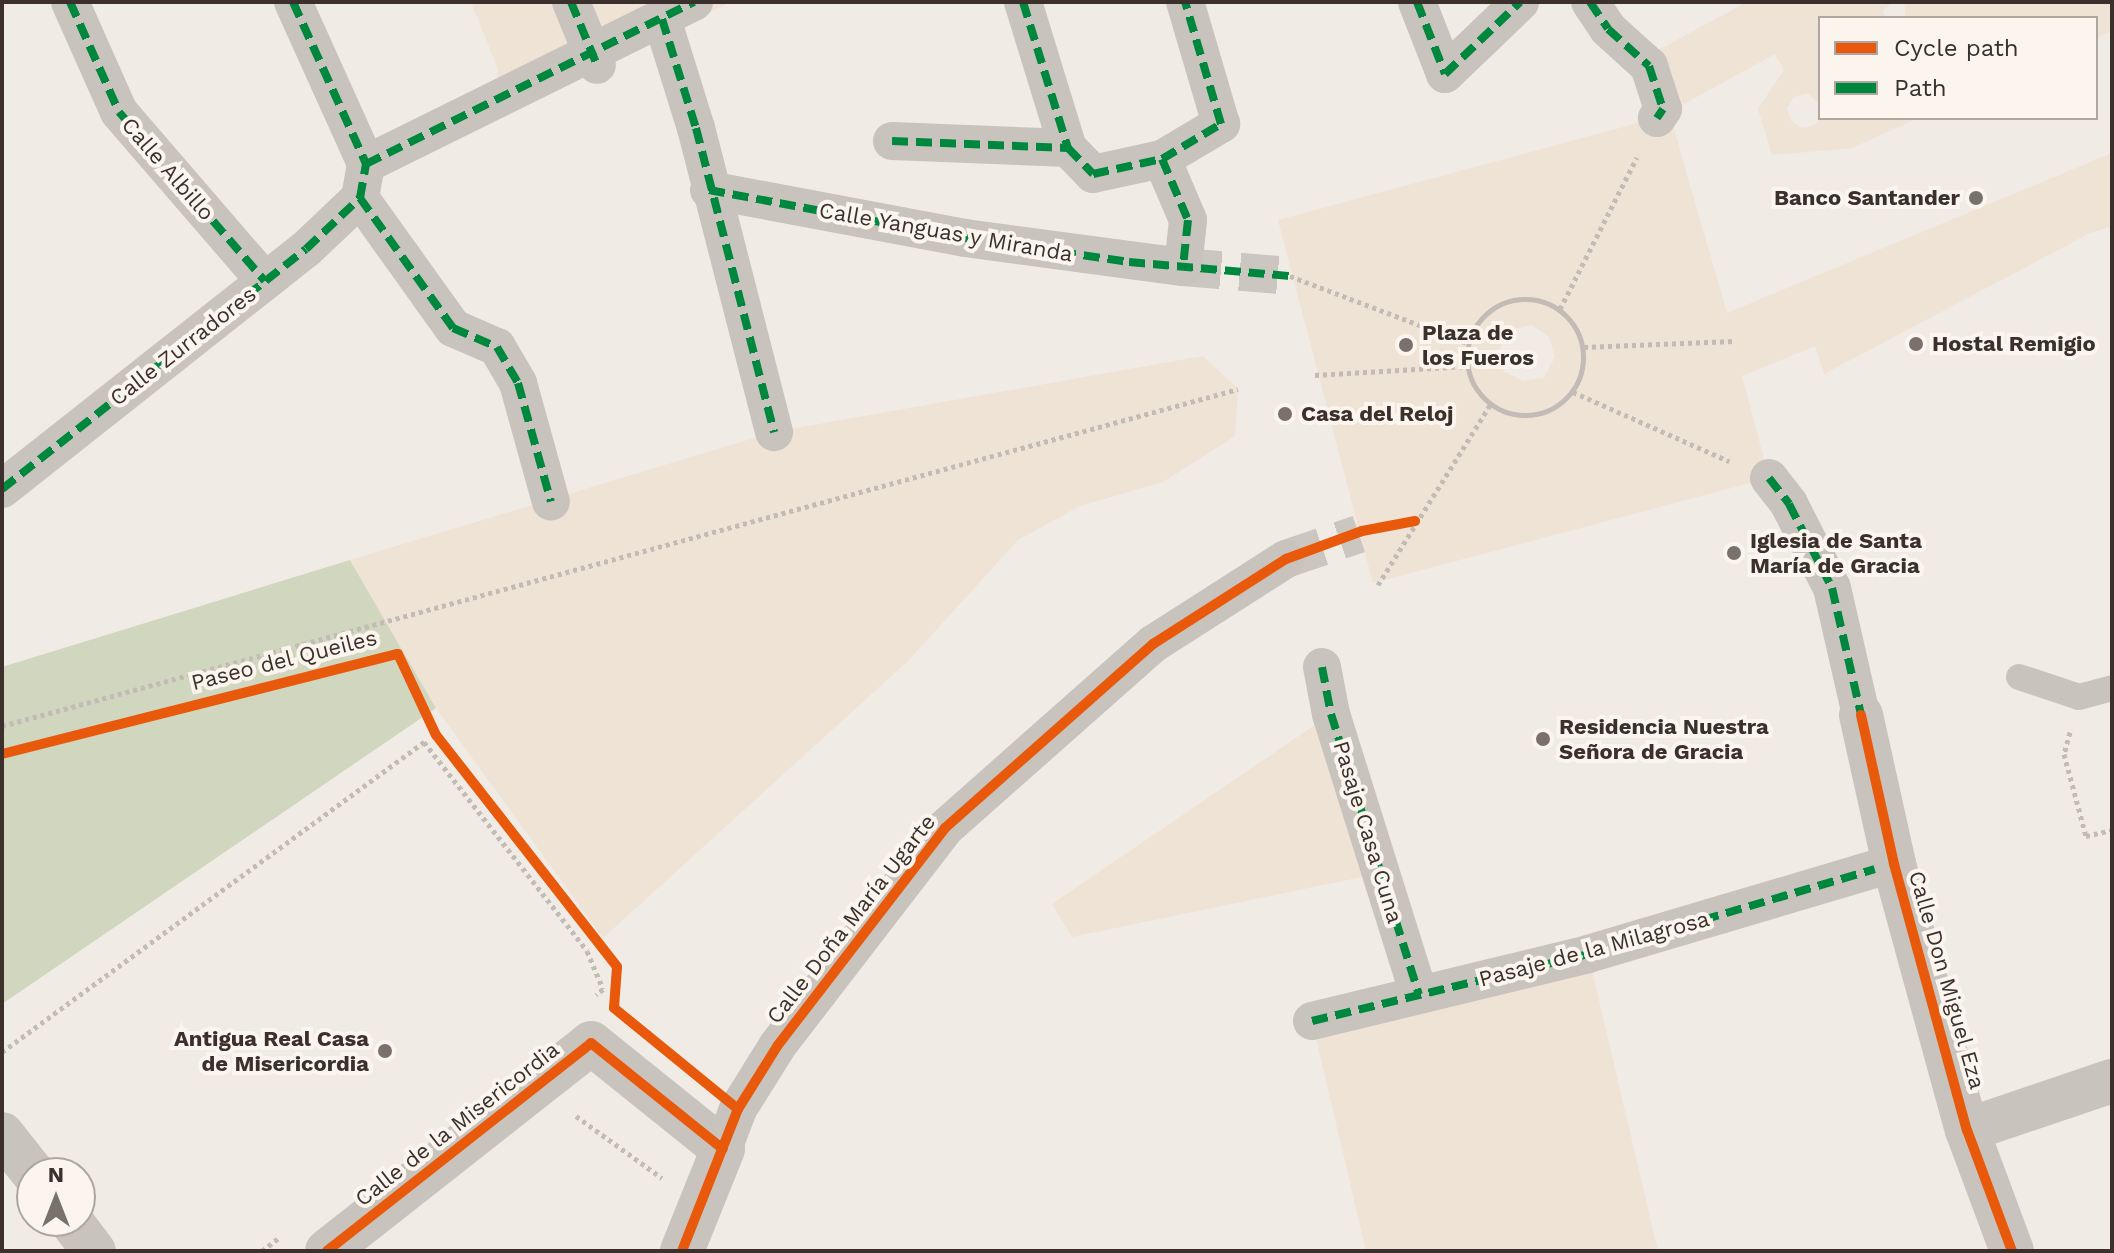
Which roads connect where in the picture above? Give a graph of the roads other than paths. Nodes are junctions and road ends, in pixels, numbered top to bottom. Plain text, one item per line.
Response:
1 (70, 2) edge
2 (293, 2) edge
3 (571, 2) edge
4 (1023, 2) edge
5 (1185, 2) edge
6 (1417, 2) edge
7 (1520, 2) edge
8 (1590, 2) edge
9 (678, 10) edge
10 (594, 58) junction
11 (1657, 118) road end
12 (892, 141) dead end
13 (1068, 148) junction
14 (1162, 159) junction
15 (363, 181) junction
16 (709, 190) junction
17 (265, 281) junction
18 (774, 432) dead end
19 (1769, 478) road end
20 (2, 489) edge
21 (551, 502) dead end
22 (1286, 559) tunnel mouth
23 (1322, 667) dead end
24 (2019, 677) dead end
25 (2112, 688) edge
26 (1861, 715) joint
27 (1875, 869) dead end
28 (1419, 995) junction
29 (1312, 1021) dead end
30 (2112, 1081) edge
31 (1967, 1130) junction
32 (2, 1134) edge
33 (723, 1149) junction
34 (20, 1157) edge
35 (327, 1251) edge
36 (682, 1251) edge
37 (2012, 1251) edge

1 - 17 street, Calle Albillo
2 - 15 street
3 - 10 street
4 - 13 street
5 - 14 street
6 - 7 street
8 - 11 street
9 - 10 street, Calle Zurradores
9 - 16 street
10 - 15 street, Calle Zurradores
12 - 13 street
13 - 14 street
14 - 16 street, Calle Yanguas y Miranda
15 - 17 street, Calle Zurradores
15 - 21 street
16 - 18 street
17 - 20 street, Calle Zurradores
19 - 26 street, Calle Don Miguel Eza
22 - 33 street, Calle Doña María Ugarte
23 - 28 street, Pasaje Casa Cuna
24 - 25 lane
26 - 31 street, Calle Don Miguel Eza
27 - 28 street, Pasaje de la Milagrosa
28 - 29 street, Pasaje de la Milagrosa
30 - 31 street
31 - 37 street, Calle Don Miguel Eza
32 - 34 street
33 - 35 street, Calle de la Misericordia
33 - 36 street, Calle Doña María Ugarte

